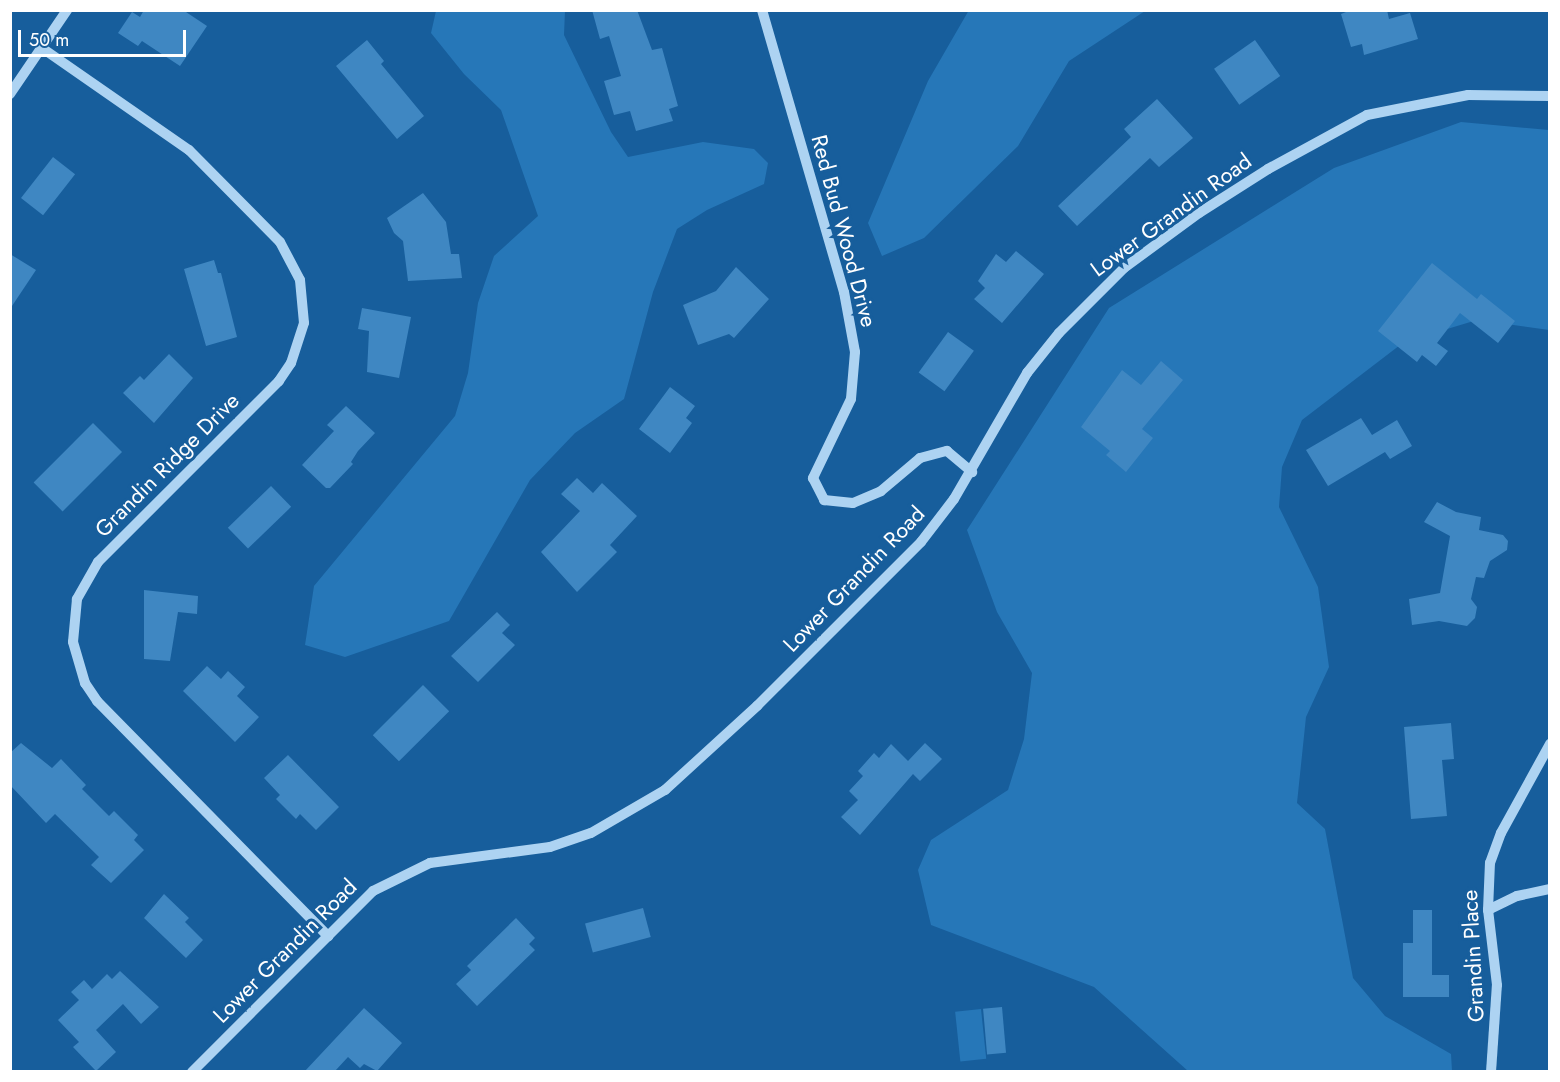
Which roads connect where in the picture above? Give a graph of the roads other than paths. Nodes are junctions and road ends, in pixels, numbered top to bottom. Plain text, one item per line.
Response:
1 (67, 10) edge
2 (762, 10) edge
3 (42, 48) junction
4 (10, 94) edge
5 (1550, 96) edge
6 (972, 472) junction
7 (1550, 744) edge
8 (1550, 889) edge
9 (1488, 910) junction
10 (328, 936) junction
11 (192, 1071) edge
12 (1491, 1071) edge

1 - 3 street
2 - 6 street, Red Bud Wood Drive
3 - 4 street
3 - 10 street, Grandin Ridge Drive
5 - 6 street, Lower Grandin Road
6 - 10 street, Lower Grandin Road
7 - 9 street, Grandin Place
8 - 9 street
9 - 12 street, Grandin Place
10 - 11 street, Lower Grandin Road

